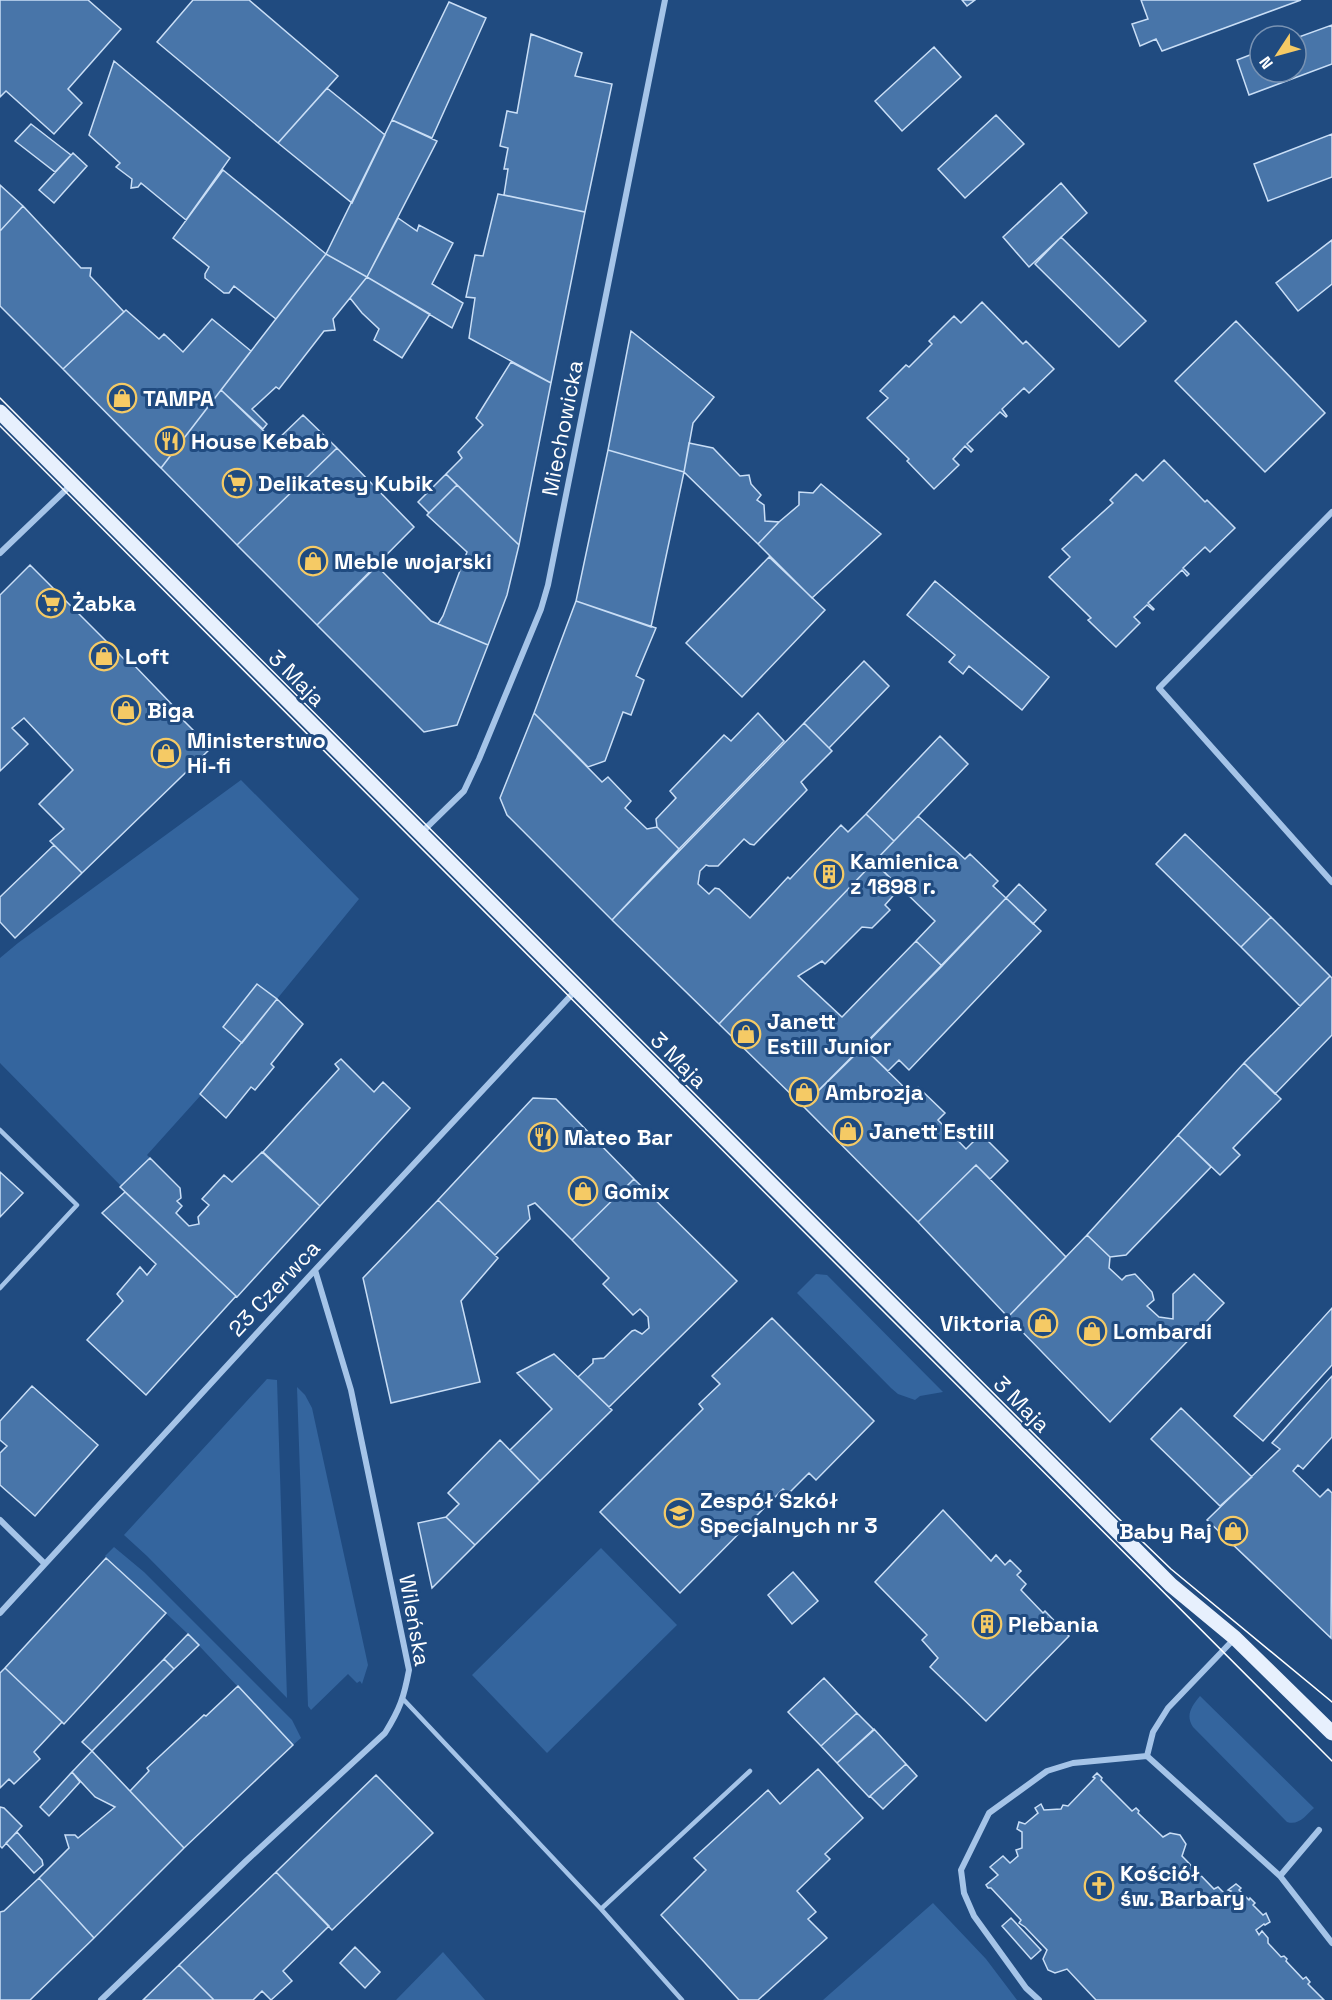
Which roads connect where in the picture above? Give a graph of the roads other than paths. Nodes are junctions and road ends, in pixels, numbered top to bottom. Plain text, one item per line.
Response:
1 (665, 0) edge
2 (0, 412) edge
3 (72, 483) junction
4 (1332, 512) edge
5 (0, 553) edge
6 (421, 834) junction
7 (1332, 882) edge
8 (576, 989) junction
9 (0, 1130) edge
10 (315, 1270) junction
11 (0, 1288) edge
12 (0, 1520) edge
13 (45, 1564) junction
14 (0, 1613) edge
15 (1235, 1638) junction
16 (404, 1700) junction
17 (1332, 1733) edge
18 (1147, 1756) junction
19 (750, 1771) dead end
20 (1319, 1830) dead end
21 (1280, 1876) junction
22 (601, 1909) junction
23 (1332, 1943) edge
24 (101, 2000) edge
25 (682, 2000) edge
26 (1039, 2000) edge

1 - 6 street, Miechowicka
2 - 3 main road, 3 Maja
3 - 5 street
3 - 6 main road, 3 Maja
4 - 7 street
6 - 8 main road, 3 Maja
8 - 10 street, 23 Czerwca
8 - 15 main road, 3 Maja
9 - 11 lane
10 - 13 street, 23 Czerwca
10 - 16 street, Wileńska
12 - 13 street
13 - 14 street, 23 Czerwca
15 - 17 main road, 3 Maja
15 - 18 street
16 - 22 lane
16 - 24 street, Wileńska
18 - 21 street
18 - 26 street
19 - 22 lane
20 - 21 street
21 - 23 street
22 - 25 lane

